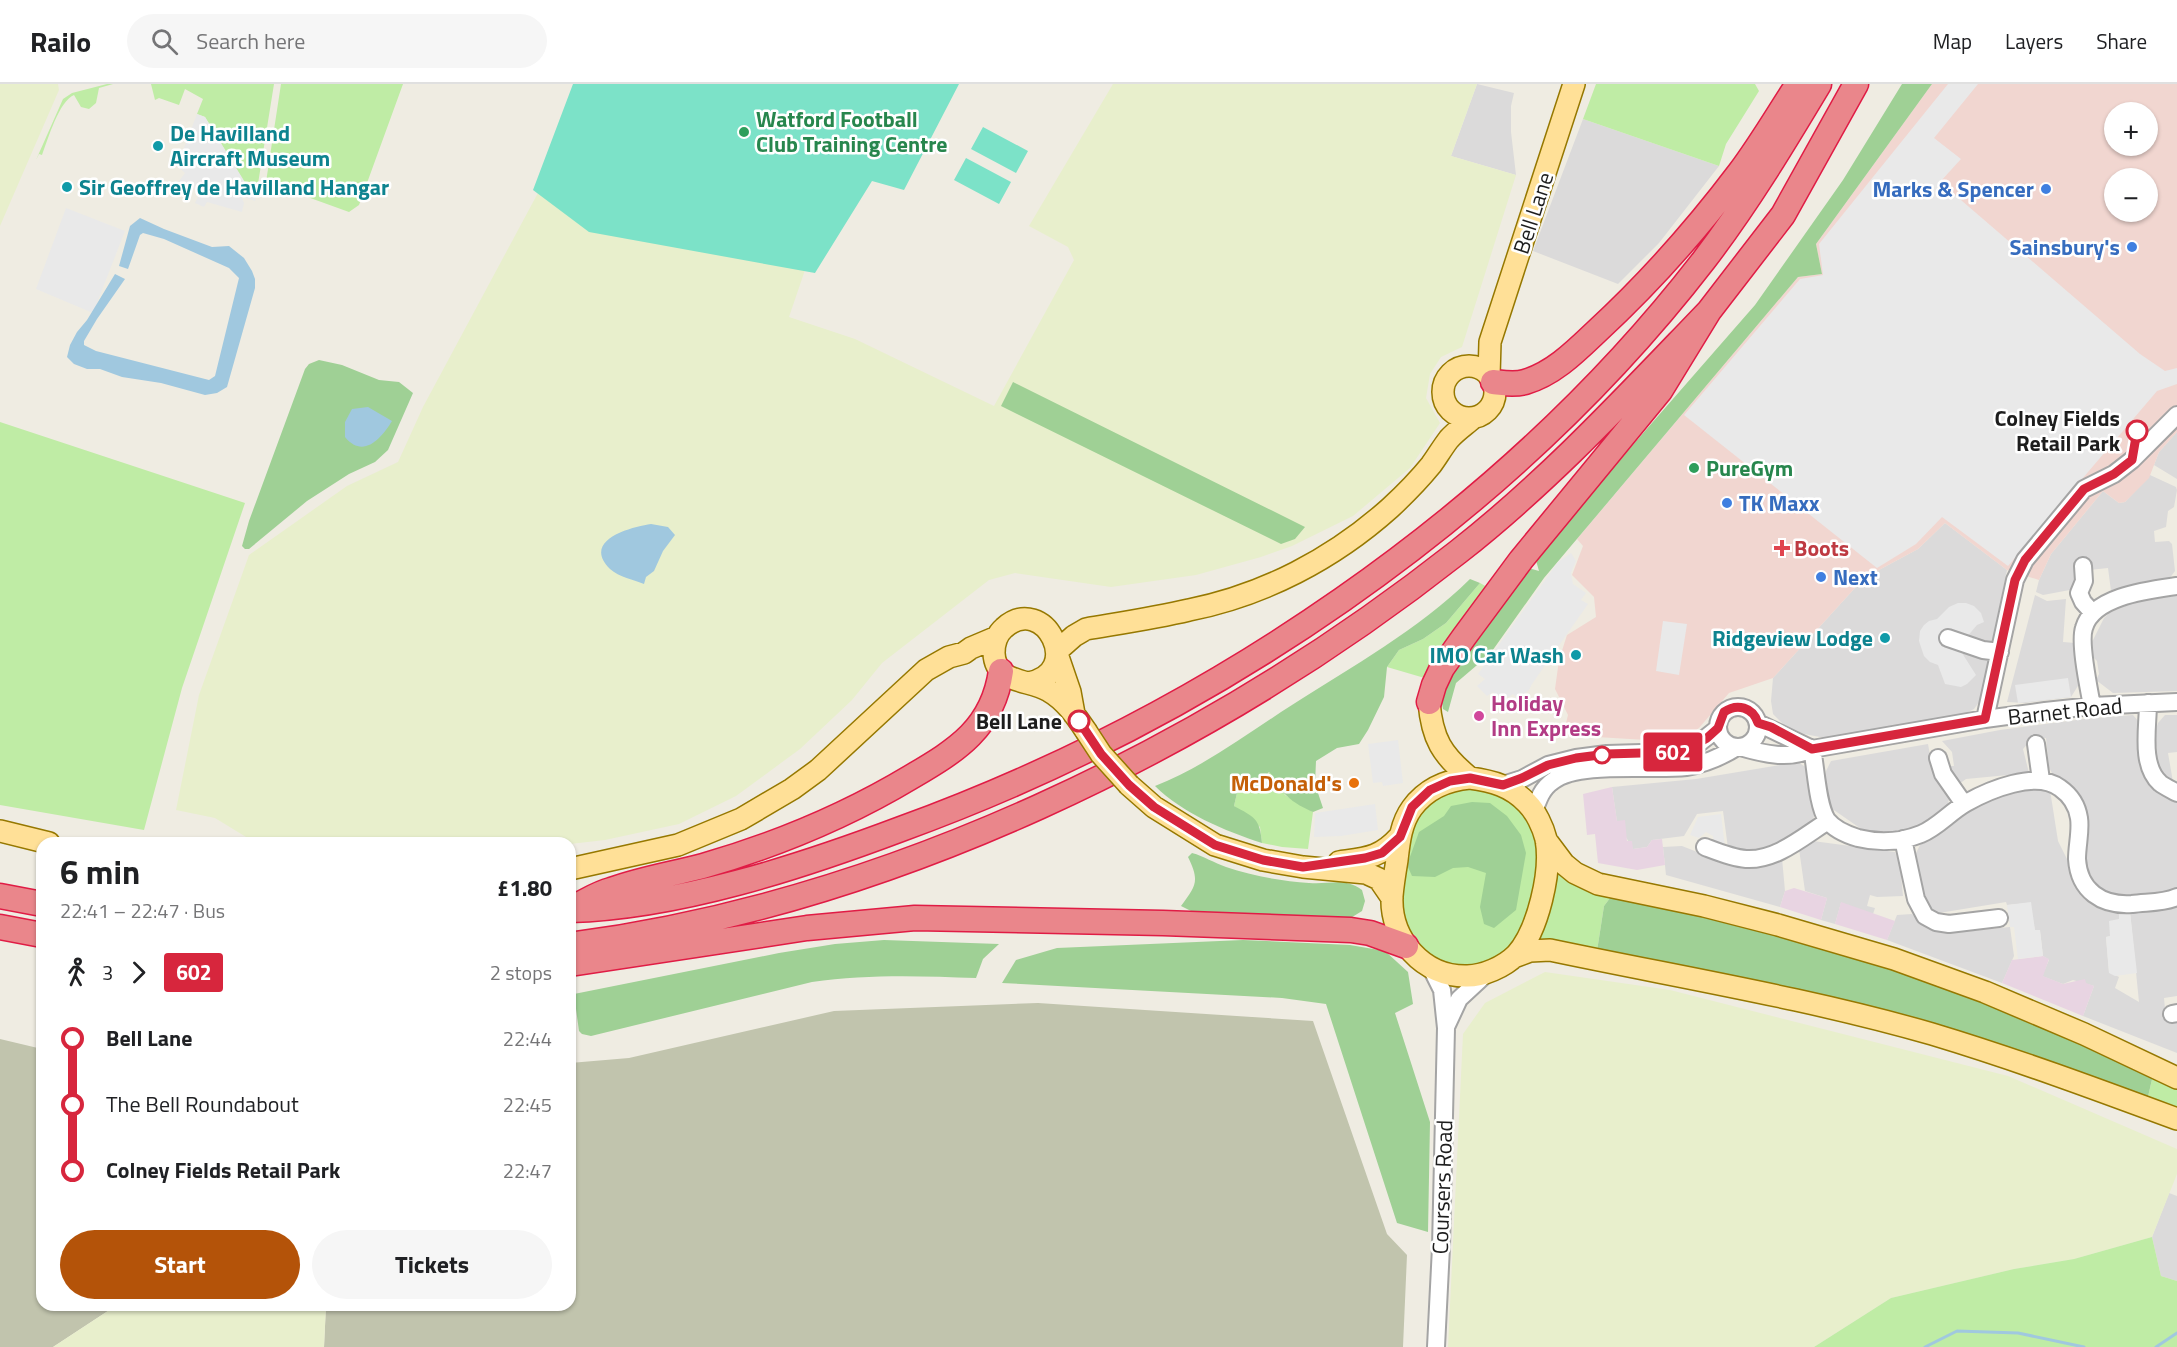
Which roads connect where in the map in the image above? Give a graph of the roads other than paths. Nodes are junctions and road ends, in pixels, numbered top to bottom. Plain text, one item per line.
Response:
1 (1574, 84) edge
2 (1798, 84) edge
3 (1819, 84) edge
4 (1856, 84) edge
5 (1709, 311) junction
6 (1490, 342) junction
7 (1462, 367) junction
8 (1491, 379) junction
9 (1449, 409) junction
10 (1473, 418) junction
11 (2174, 418) edge
12 (1450, 438) junction
13 (2083, 566) dead end
14 (2177, 585) edge
15 (2092, 612) junction
16 (1041, 624) junction
17 (1086, 629) junction
18 (997, 637) junction
19 (1948, 638) dead end
20 (2000, 652) junction
21 (964, 653) junction
22 (1057, 653) junction
23 (1000, 670) junction
24 (1028, 682) junction
25 (1429, 702) joint
26 (2177, 702) edge
27 (2148, 703) junction
28 (2092, 706) junction
29 (1985, 719) junction
30 (1080, 722) junction
31 (1758, 723) junction
32 (1718, 728) junction
33 (2036, 744) dead end
34 (1739, 747) junction
35 (1812, 749) junction
36 (1938, 758) dead end
37 (1470, 778) junction
38 (2042, 780) junction
39 (1503, 785) junction
40 (2177, 793) edge
41 (1964, 804) junction
42 (1534, 812) junction
43 (1828, 821) junction
44 (0, 831) edge
45 (1400, 837) junction
46 (1903, 839) junction
47 (36, 840) edge
48 (1546, 840) junction
49 (1705, 847) dead end
50 (1303, 867) junction
51 (576, 868) edge
52 (0, 896) edge
53 (1392, 897) junction
54 (2177, 897) edge
55 (36, 903) edge
56 (576, 906) edge
57 (576, 909) edge
58 (1999, 918) dead end
59 (0, 927) edge
60 (36, 934) edge
61 (576, 944) edge
62 (1406, 946) junction
63 (1514, 957) junction
64 (576, 963) edge
65 (1431, 968) junction
66 (1486, 974) junction
67 (1446, 1028) junction
68 (2177, 1078) edge
69 (2177, 1119) edge
70 (1436, 1347) edge

1 - 6 main road, Bell Lane
2 - 8 highway
3 - 57 highway
4 - 5 highway
5 - 25 highway
5 - 61 highway
6 - 7 main road
6 - 8 main road, Bell Lane
7 - 8 main road
7 - 9 main road
8 - 10 main road
9 - 10 main road
9 - 12 main road
10 - 12 main road
11 - 20 street
12 - 17 main road
13 - 15 street
14 - 15 street
15 - 28 street
16 - 17 main road
16 - 18 main road
16 - 22 main road
17 - 22 main road
18 - 21 main road
18 - 23 main road
19 - 20 street
20 - 29 street
21 - 23 main road
21 - 51 main road
22 - 24 main road
22 - 30 main road
23 - 24 main road
23 - 56 highway
24 - 30 main road
25 - 37 main road
26 - 27 street, Barnet Road
27 - 28 street, Barnet Road
27 - 40 street
28 - 29 street, Barnet Road
29 - 35 street, Barnet Road
30 - 50 main road, bridge
31 - 32 street
31 - 34 street
31 - 35 street
32 - 34 street
32 - 39 street
33 - 38 street
34 - 35 street, Barnet Road
34 - 42 street
35 - 43 street
36 - 41 street
37 - 39 main road
37 - 45 main road
38 - 41 street
38 - 54 street
39 - 42 main road
41 - 46 street
42 - 48 main road
43 - 46 street
43 - 49 street
44 - 47 main road
45 - 50 main road
45 - 53 main road
46 - 58 street
48 - 63 main road
48 - 68 main road
50 - 53 main road
52 - 55 highway
53 - 62 main road
59 - 60 highway
62 - 64 highway
62 - 65 main road
63 - 66 main road
63 - 69 main road
65 - 66 main road
65 - 67 street, Coursers Road
66 - 67 street, Coursers Road
67 - 70 street, Coursers Road

